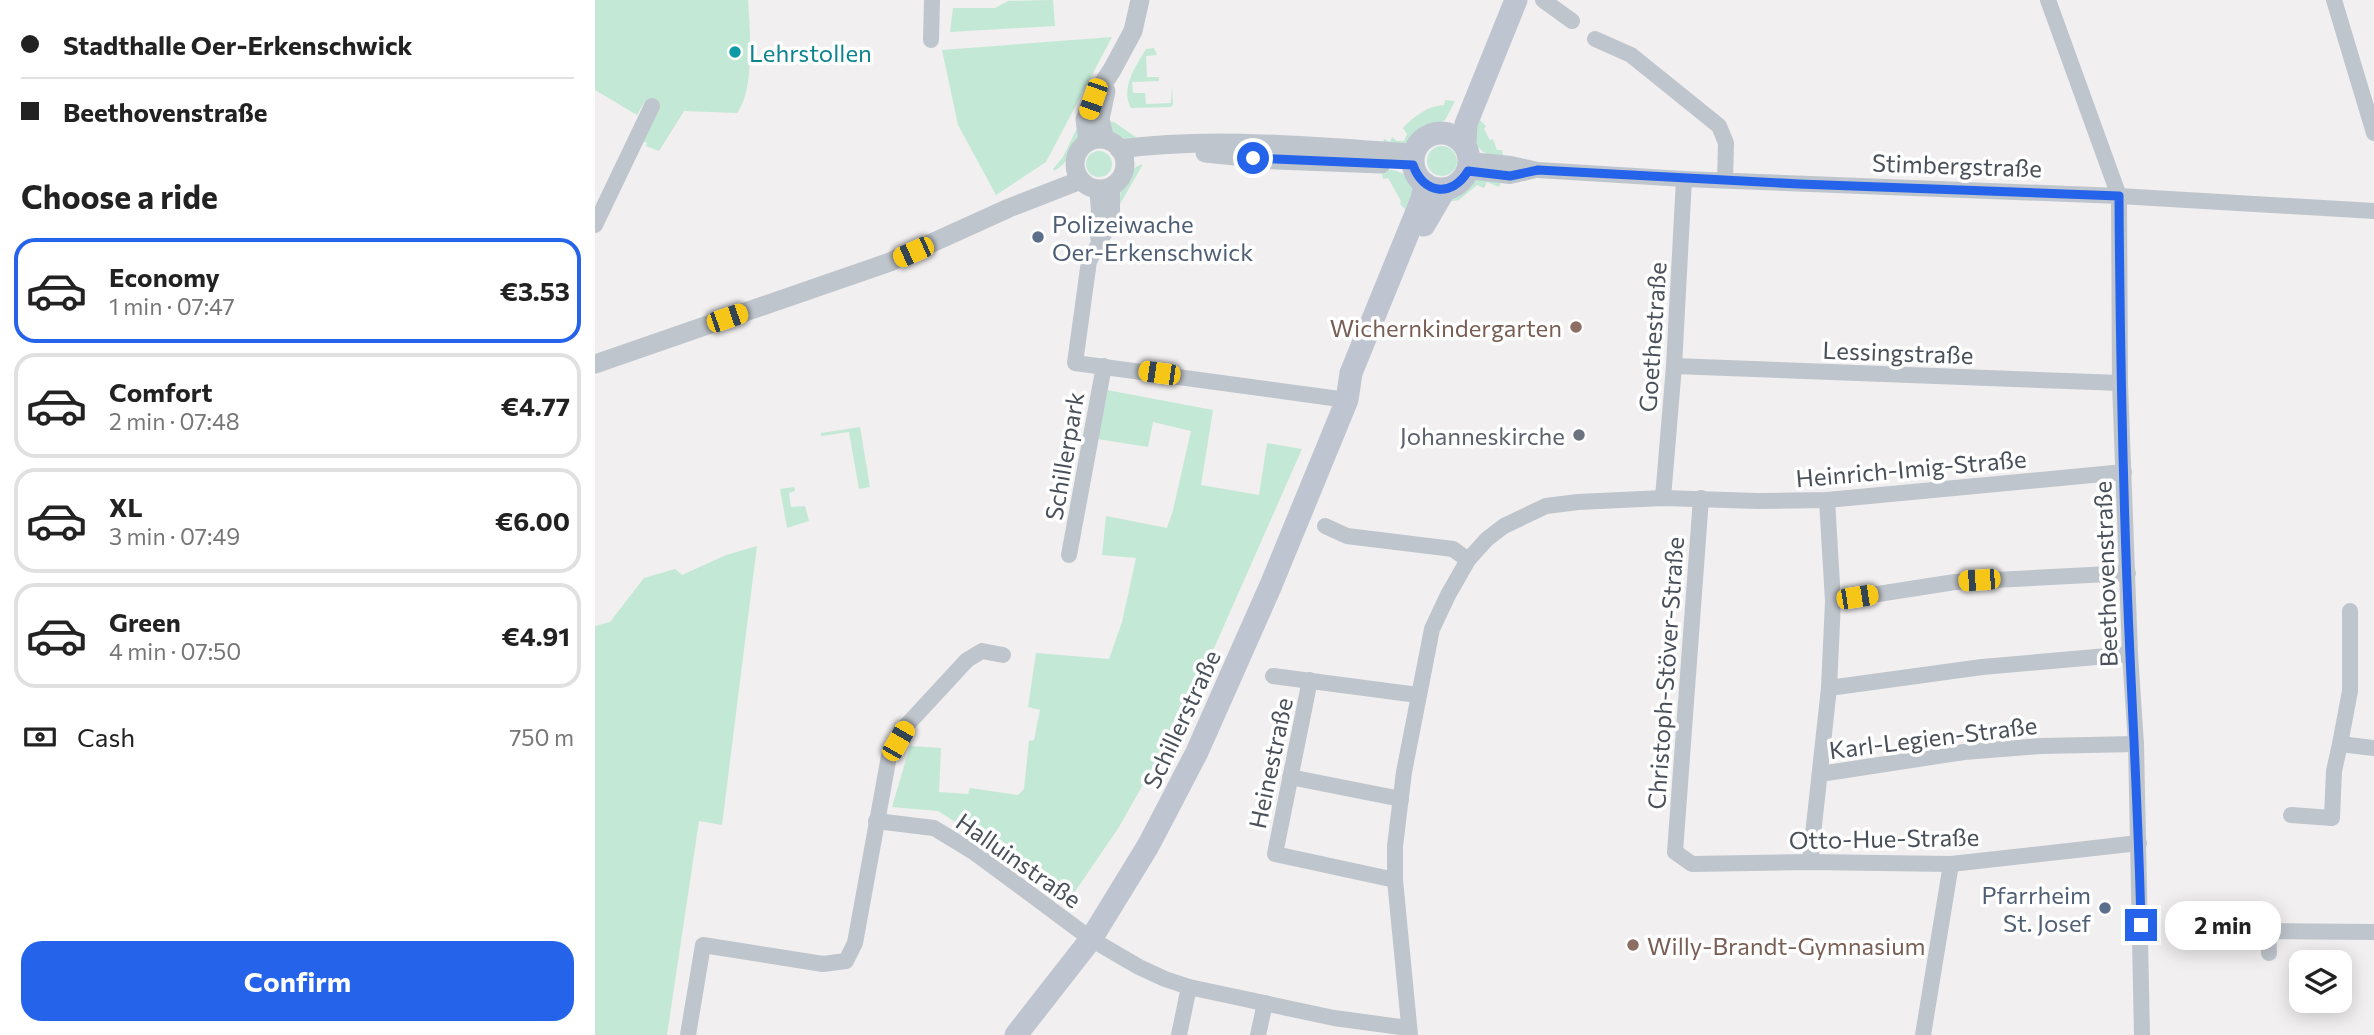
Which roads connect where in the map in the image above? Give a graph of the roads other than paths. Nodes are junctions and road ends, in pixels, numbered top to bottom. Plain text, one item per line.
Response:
1 (932, 0) edge
2 (1140, 0) edge
3 (1503, 0) edge
4 (1515, 0) edge
5 (1543, 0) edge
6 (2048, 0) edge
7 (2335, 0) edge
8 (1572, 21) dead end
9 (1595, 39) dead end
10 (931, 40) dead end
11 (652, 106) dead end
12 (1441, 132) junction
13 (2374, 132) edge
14 (1109, 148) junction
15 (1468, 158) junction
16 (1424, 173) junction
17 (1684, 179) junction
18 (1091, 180) junction
19 (1724, 180) junction
20 (2119, 196) junction
21 (2374, 212) edge
22 (595, 225) edge
23 (595, 364) edge
24 (1104, 366) junction
25 (1674, 366) junction
26 (2120, 383) junction
27 (1347, 400) junction
28 (2124, 472) junction
29 (1663, 498) junction
30 (1701, 498) junction
31 (1827, 500) junction
32 (1325, 526) dead end
33 (1069, 555) dead end
34 (1468, 560) junction
35 (2128, 573) junction
36 (1833, 601) junction
37 (2350, 611) dead end
38 (2130, 654) junction
39 (1003, 655) dead end
40 (1273, 676) dead end
41 (1310, 680) junction
42 (1829, 688) junction
43 (1418, 695) junction
44 (2136, 744) junction
45 (2340, 744) junction
46 (2374, 748) edge
47 (1820, 774) junction
48 (1290, 777) junction
49 (1401, 799) junction
50 (2291, 815) dead end
51 (876, 821) junction
52 (2139, 842) junction
53 (1675, 852) joint
54 (1810, 862) junction
55 (1951, 864) junction
56 (1395, 880) junction
57 (2267, 912) dead end
58 (2268, 931) junction
59 (2374, 932) edge
60 (1091, 939) junction
61 (2269, 953) dead end
62 (1189, 986) junction
63 (1265, 1003) junction
64 (1334, 1018) junction
65 (1409, 1031) edge
66 (688, 1035) edge
67 (1016, 1035) edge
68 (1179, 1035) edge
69 (1258, 1035) edge
70 (1331, 1035) edge
71 (1923, 1035) edge
72 (2142, 1035) edge

1 - 10 street
2 - 14 street
3 - 12 main road
4 - 15 main road
5 - 8 street
6 - 20 street, Beethovenstraße
7 - 13 street
9 - 19 street
11 - 22 street
12 - 15 main road
12 - 16 main road
14 - 16 street
14 - 18 street
14 - 18 street
15 - 16 main road
15 - 17 street, Stimbergstraße
16 - 27 main road, Schillerstraße
17 - 19 street, Stimbergstraße
17 - 25 street, Goethestraße
18 - 23 street
18 - 24 street
19 - 20 street, Stimbergstraße
20 - 21 street, Stimbergstraße
20 - 26 street, Beethovenstraße
24 - 27 street
24 - 33 street, Schillerpark
25 - 26 street, Lessingstraße
25 - 29 street, Goethestraße
26 - 28 street, Beethovenstraße
27 - 60 main road, Schillerstraße
28 - 31 street, Heinrich-Imig-Straße
28 - 35 street, Beethovenstraße
29 - 30 street, Heinrich-Imig-Straße
29 - 34 street, Heinrich-Imig-Straße
30 - 31 street, Heinrich-Imig-Straße
30 - 53 street, Christoph-Stöver-Straße
31 - 36 street
32 - 34 street
34 - 43 street, Heinrich-Imig-Straße
35 - 36 street
35 - 38 street, Beethovenstraße
36 - 42 street
37 - 45 street
38 - 42 street
38 - 44 street, Beethovenstraße
39 - 51 street
40 - 41 street, Heinestraße
41 - 43 street, Heinestraße
41 - 48 street, Heinestraße
42 - 47 street
43 - 49 street, Heinrich-Imig-Straße
44 - 47 street, Karl-Legien-Straße
44 - 52 street, Beethovenstraße
45 - 46 street
45 - 50 street
47 - 54 street
48 - 49 street
48 - 56 street, Heinestraße
49 - 56 street, Heinrich-Imig-Straße
51 - 60 street, Halluinstraße
51 - 66 street
52 - 55 street, Otto-Hue-Straße
52 - 72 street, Beethovenstraße
53 - 54 street, Otto-Hue-Straße
54 - 55 street, Otto-Hue-Straße
55 - 71 street
56 - 65 street, Heinrich-Imig-Straße
57 - 58 street
58 - 59 street
58 - 61 street
60 - 62 street, Halluinstraße
60 - 67 main road, Schillerstraße
62 - 63 street, Halluinstraße
62 - 68 street
63 - 64 street, Halluinstraße
63 - 69 street
64 - 65 street, Halluinstraße
64 - 70 street

